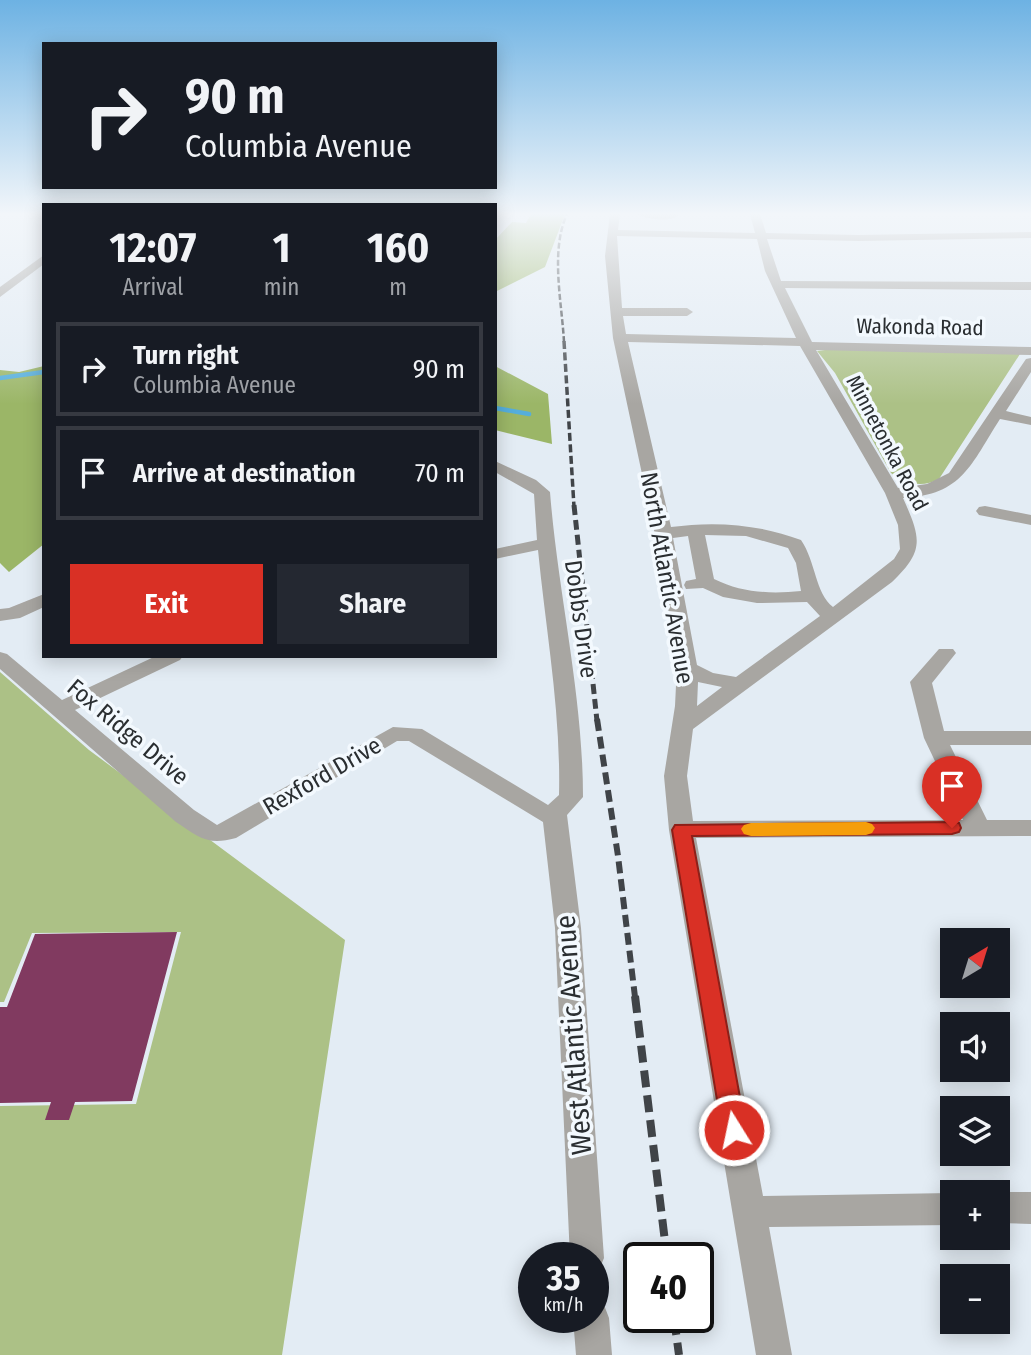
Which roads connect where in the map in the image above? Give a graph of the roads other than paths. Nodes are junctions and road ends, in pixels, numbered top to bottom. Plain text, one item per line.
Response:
1 (20, 277) edge
2 (615, 277) edge
3 (775, 277) edge
4 (777, 284) junction
5 (1031, 285) edge
6 (0, 293) edge
7 (616, 312) junction
8 (687, 312) dead end
9 (620, 338) junction
10 (807, 344) junction
11 (1031, 351) edge
12 (1031, 362) edge
13 (998, 414) junction
14 (1031, 421) edge
15 (497, 467) edge
16 (893, 493) junction
17 (985, 511) dead end
18 (1031, 520) edge
19 (695, 528) junction
20 (662, 534) junction
21 (543, 544) junction
22 (497, 554) edge
23 (705, 582) junction
24 (674, 587) junction
25 (811, 596) junction
26 (42, 601) edge
27 (833, 617) junction
28 (4, 619) edge
29 (946, 653) dead end
30 (0, 658) edge
31 (169, 658) edge
32 (687, 668) junction
33 (738, 684) junction
34 (60, 709) junction
35 (685, 725) junction
36 (935, 738) junction
37 (1031, 738) edge
38 (559, 808) junction
39 (979, 828) junction
40 (1031, 828) edge
41 (681, 830) junction
42 (227, 832) joint
43 (1010, 1208) edge
44 (1031, 1208) edge
45 (940, 1209) edge
46 (748, 1212) junction
47 (586, 1242) edge
48 (592, 1333) edge
49 (594, 1355) edge
50 (774, 1355) edge

1 - 6 street
2 - 7 street, North Atlantic Avenue
3 - 4 street, Minnetonka Road
4 - 5 street
4 - 10 street, Minnetonka Road
7 - 8 street
7 - 9 street, North Atlantic Avenue
9 - 10 street, Wakonda Road
9 - 20 street, North Atlantic Avenue
10 - 11 street, Wakonda Road
10 - 16 street, Minnetonka Road
12 - 13 street
13 - 14 street
13 - 16 street
15 - 21 street, Dobbs Drive
16 - 27 street, Minnetonka Road
17 - 18 street
19 - 20 street
19 - 23 street
19 - 25 street
20 - 24 street, North Atlantic Avenue
21 - 22 street
21 - 38 street, Dobbs Drive
23 - 24 street
23 - 25 street
24 - 32 street, North Atlantic Avenue
25 - 27 street
26 - 28 street
27 - 33 street, Minnetonka Road
29 - 36 street
30 - 34 street, Fox Ridge Drive
31 - 34 street
32 - 33 street
32 - 35 street, North Atlantic Avenue
33 - 35 street, Minnetonka Road
34 - 42 street, Fox Ridge Drive
35 - 41 street, North Atlantic Avenue
36 - 37 street
36 - 39 street
38 - 42 street, Rexford Drive
38 - 47 street, West Atlantic Avenue
39 - 40 street
39 - 41 street
41 - 46 street, North Atlantic Avenue
43 - 44 street
45 - 46 street
46 - 50 street, North Atlantic Avenue
48 - 49 street

